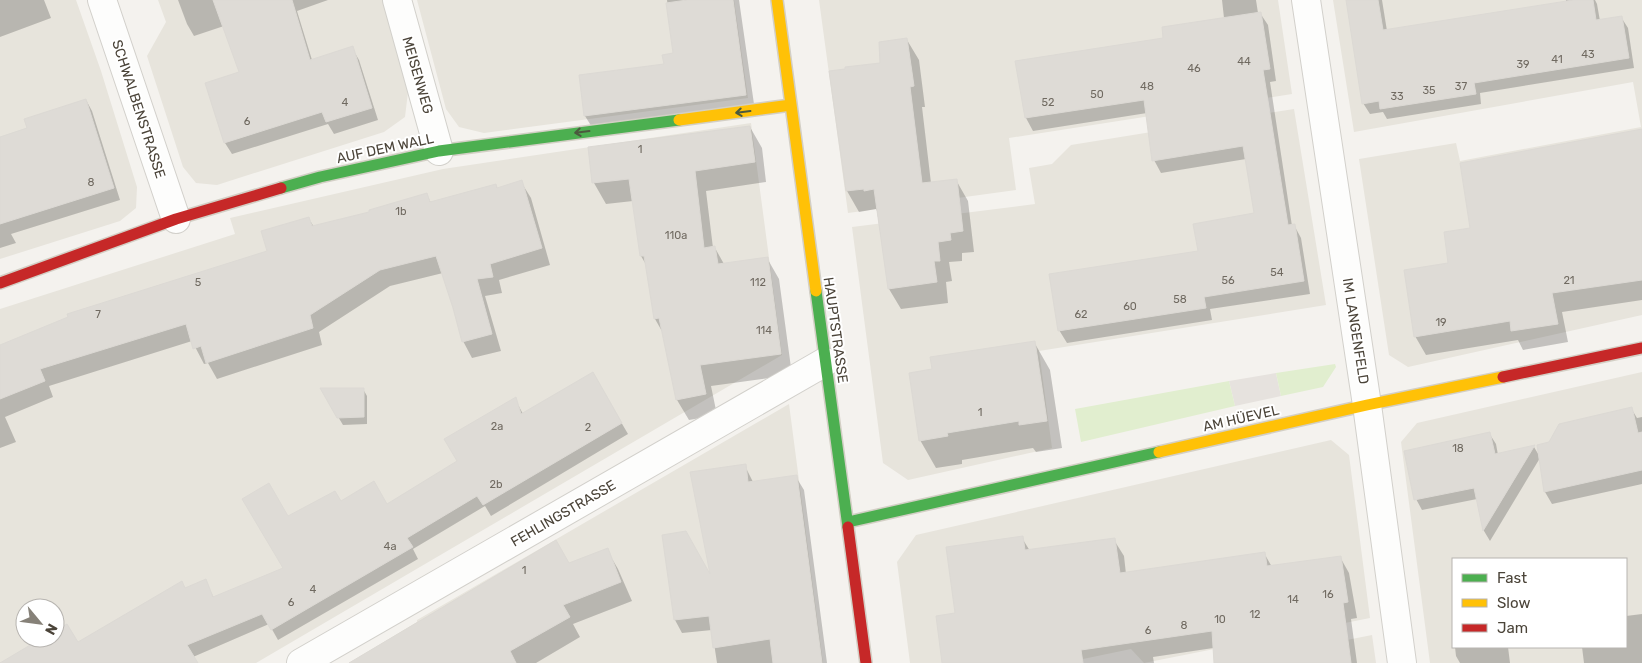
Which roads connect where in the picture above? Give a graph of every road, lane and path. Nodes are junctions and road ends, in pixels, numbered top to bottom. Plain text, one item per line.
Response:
1 (102, 0) edge
2 (397, 0) edge
3 (777, 0) edge
4 (1306, 0) edge
5 (791, 105) junction
6 (439, 151) junction
7 (176, 218) junction
8 (0, 283) edge
9 (1642, 348) edge
10 (825, 362) junction
11 (1367, 405) junction
12 (848, 522) junction
13 (301, 663) edge
14 (866, 663) edge
15 (1402, 663) edge

1 - 7 street, SCHWALBENSTRASSE
2 - 6 street, MEISENWEG
3 - 5 street, HAUPTSTRASSE
4 - 11 street, IM LANGENFELD
5 -> 6 street, AUF DEM WALL
5 - 10 street, HAUPTSTRASSE
6 - 7 street, AUF DEM WALL
7 - 8 street, AUF DEM WALL
9 - 11 street, AM HÜEVEL
10 - 12 street, HAUPTSTRASSE
10 - 13 street, FEHLINGSTRASSE
11 - 12 street, AM HÜEVEL
11 - 15 street, IM LANGENFELD
12 - 14 street, HAUPTSTRASSE

